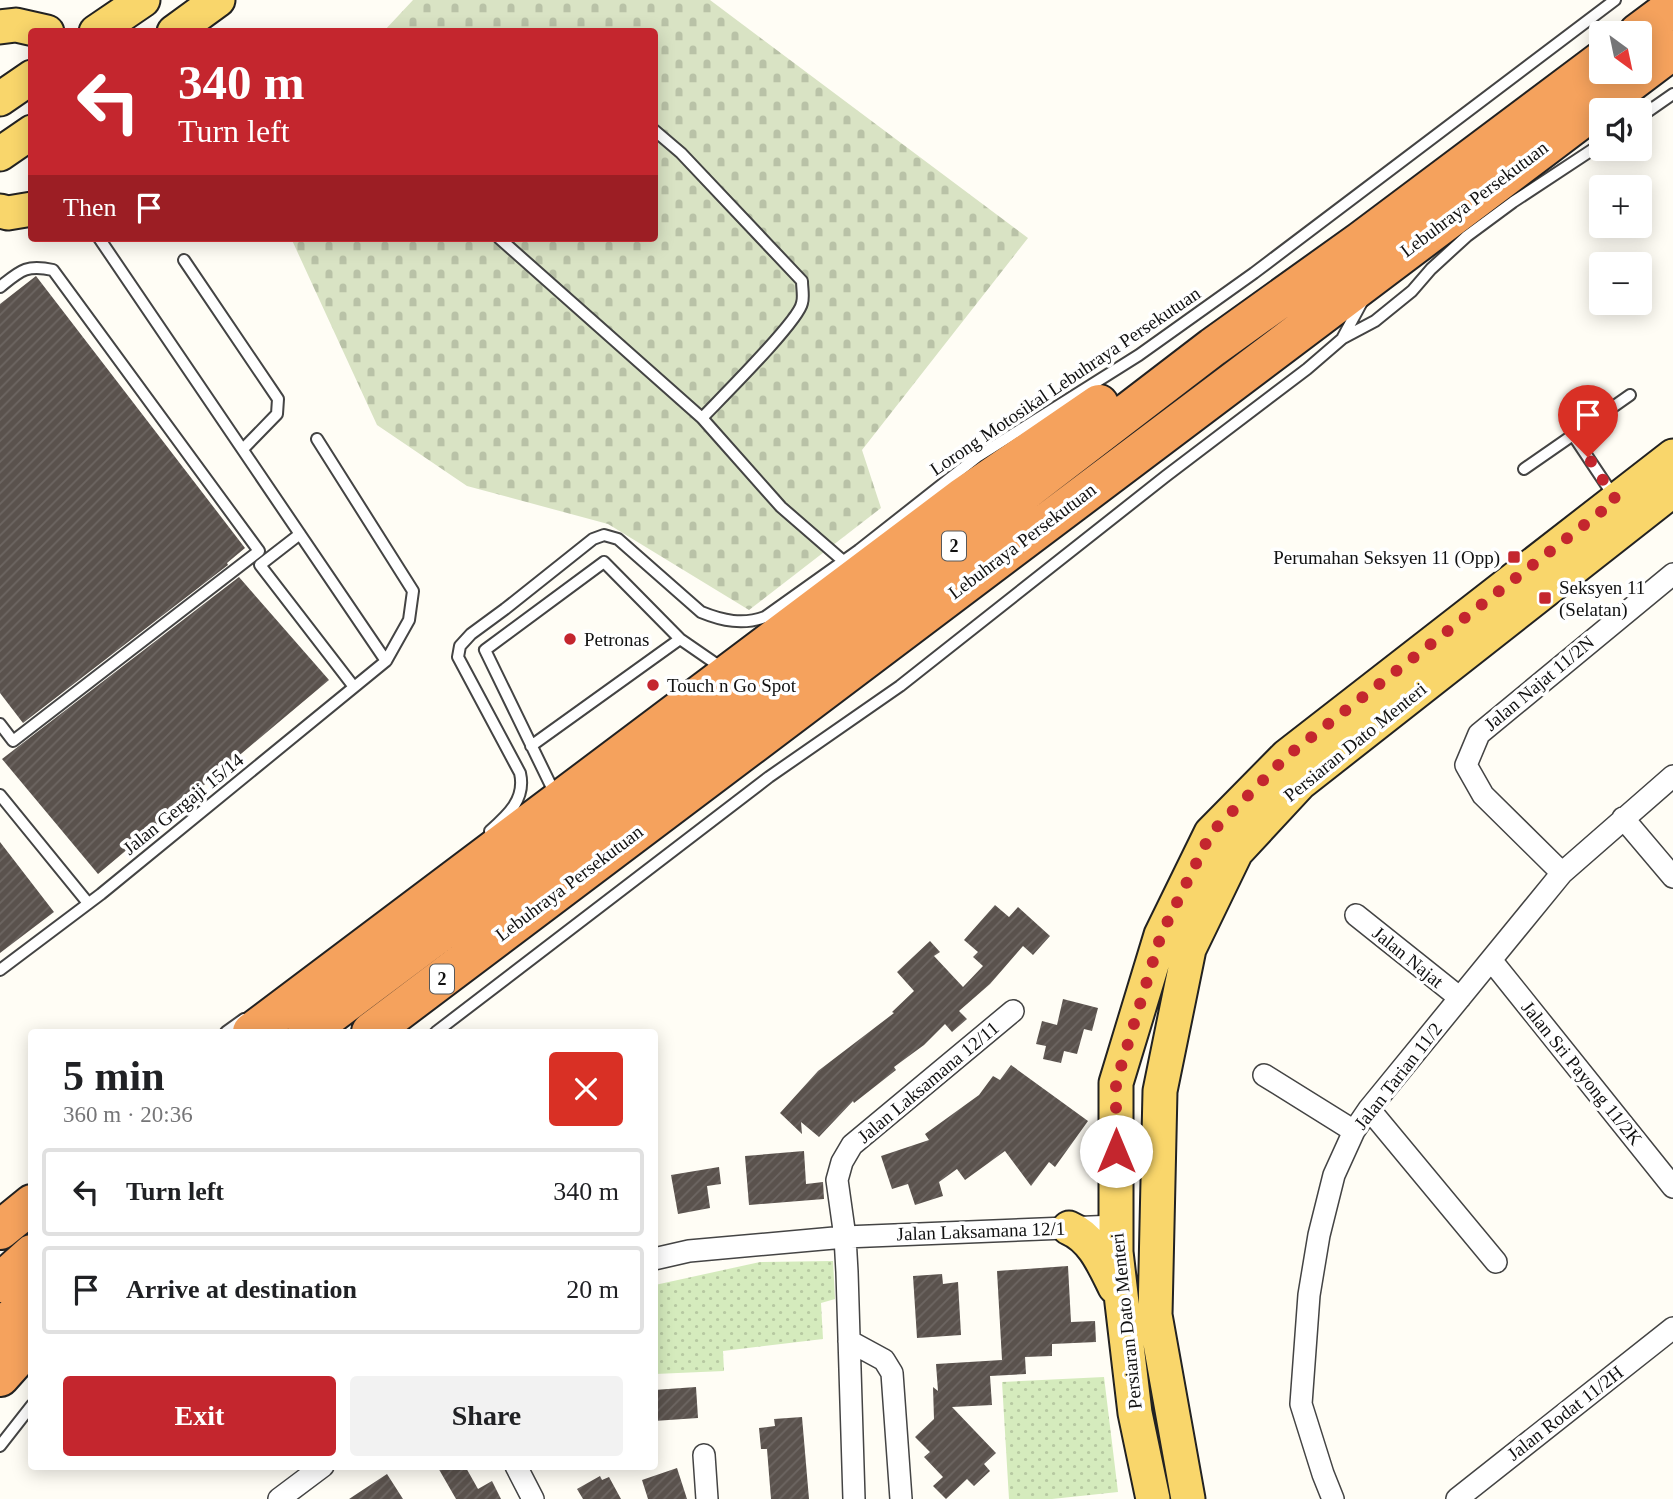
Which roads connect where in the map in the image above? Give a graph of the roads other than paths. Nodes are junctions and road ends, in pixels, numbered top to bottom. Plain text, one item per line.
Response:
1 (143, 0) edge
2 (218, 0) edge
3 (1615, 0) edge
4 (1673, 7) edge
5 (1652, 23) edge
6 (0, 27) edge
7 (29, 28) edge
8 (102, 28) edge
9 (180, 28) edge
10 (1673, 50) edge
11 (1589, 70) edge
12 (28, 80) edge
13 (1673, 94) edge
14 (0, 99) edge
15 (1652, 109) edge
16 (658, 133) edge
17 (28, 135) edge
18 (1589, 152) edge
19 (0, 154) edge
20 (28, 210) edge
21 (0, 211) edge
22 (102, 242) edge
23 (504, 242) edge
24 (184, 260) dead end
25 (1380, 269) junction
26 (0, 287) edge
27 (1343, 338) junction
28 (1213, 347) junction
29 (1630, 395) dead end
30 (702, 418) junction
31 (1573, 435) junction
32 (317, 439) dead end
33 (243, 449) junction
34 (1673, 457) edge
35 (1524, 469) dead end
36 (1673, 490) edge
37 (1616, 500) junction
38 (300, 534) junction
39 (851, 568) junction
40 (1673, 574) edge
41 (505, 609) junction
42 (519, 625) junction
43 (680, 639) junction
44 (386, 661) junction
45 (729, 672) junction
46 (354, 687) junction
47 (0, 724) edge
48 (531, 746) junction
49 (1673, 776) edge
50 (0, 795) edge
51 (559, 802) junction
52 (1623, 818) junction
53 (477, 842) dead end
54 (1562, 873) junction
55 (1673, 877) edge
56 (88, 903) junction
57 (1356, 915) dead end
58 (1491, 960) junction
59 (0, 970) edge
60 (1460, 998) junction
61 (1013, 1011) dead end
62 (250, 1024) edge
63 (311, 1029) edge
64 (375, 1029) edge
65 (440, 1029) edge
66 (1264, 1075) dead end
67 (1160, 1104) junction
68 (1369, 1109) junction
69 (1354, 1131) junction
70 (1673, 1187) edge
71 (28, 1207) edge
72 (1098, 1219) junction
73 (0, 1230) edge
74 (845, 1237) junction
75 (28, 1247) edge
76 (658, 1258) edge
77 (1496, 1262) dead end
78 (19, 1277) edge
79 (1121, 1298) junction
80 (1155, 1315) junction
81 (1673, 1328) edge
82 (0, 1330) edge
83 (849, 1341) junction
84 (28, 1346) edge
85 (0, 1377) edge
86 (28, 1410) edge
87 (0, 1446) edge
88 (704, 1455) dead end
89 (318, 1470) edge
90 (518, 1470) edge
91 (281, 1499) edge
92 (533, 1499) edge
93 (707, 1499) edge
94 (854, 1499) edge
95 (901, 1499) edge
96 (1153, 1499) edge
97 (1188, 1499) edge
98 (1334, 1499) edge
99 (1457, 1499) edge

1 - 8 main road
2 - 9 main road
3 - 39 lane, Lorong Motosikal Lebuhraya Persekutuan
4 - 5 highway
6 - 7 main road
10 - 25 highway, Lebuhraya Persekutuan / 2
11 - 28 highway, Lebuhraya Persekutuan / 2
12 - 14 main road
13 - 15 lane
16 - 30 lane
17 - 19 main road
18 - 27 lane
20 - 21 main road
22 - 33 lane
23 - 30 lane
24 - 33 lane
25 - 27 lane
25 - 64 highway, Lebuhraya Persekutuan / 2
26 - 47 lane
27 - 65 lane
28 - 39 highway
28 - 63 highway, Lebuhraya Persekutuan / 2
29 - 31 lane
30 - 39 lane
31 - 35 lane
31 - 37 lane
32 - 44 lane, Jalan Gergaji 15/14
33 - 38 lane
34 - 37 main road, Persiaran Dato Menteri
36 - 67 main road, Persiaran Dato Menteri
37 - 72 main road, Persiaran Dato Menteri
38 - 44 lane
38 - 46 lane
39 - 41 lane, Lorong Motosikal Lebuhraya Persekutuan
39 - 45 highway
40 - 54 street, Jalan Najat 11/2N
41 - 42 lane
41 - 53 lane, Lorong Motosikal Lebuhraya Persekutuan
42 - 43 lane
42 - 48 lane
43 - 45 lane
43 - 48 lane
44 - 46 lane, Jalan Gergaji 15/14
45 - 51 highway
46 - 56 lane, Jalan Gergaji 15/14
48 - 51 lane
49 - 52 street, Jalan Tarian 11/2
50 - 56 lane
51 - 62 highway
52 - 54 street, Jalan Tarian 11/2
52 - 55 street
54 - 58 street, Jalan Tarian 11/2
56 - 59 lane, Jalan Gergaji 15/14
57 - 60 street, Jalan Najat
58 - 60 street, Jalan Tarian 11/2
58 - 70 street, Jalan Sri Payong 11/2K
60 - 68 street, Jalan Tarian 11/2
61 - 74 street, Jalan Laksamana 12/11
66 - 69 street
67 - 72 main road
67 - 80 main road, Persiaran Dato Menteri
68 - 69 street, Jalan Tarian 11/2
68 - 77 street
69 - 98 street, Jalan Tarian 11/2
71 - 73 highway
72 - 74 street, Jalan Laksamana 12/1
72 - 79 main road, Persiaran Dato Menteri
72 - 79 main road
72 - 80 main road
74 - 76 street, Jalan Laksamana 12/1
74 - 83 street
75 - 78 highway
78 - 82 highway
79 - 96 main road, Persiaran Dato Menteri
80 - 97 main road, Persiaran Dato Menteri
81 - 99 street, Jalan Rodat 11/2H
83 - 94 street
83 - 95 street
84 - 85 highway
86 - 87 lane
88 - 93 street
89 - 91 street
90 - 92 street

